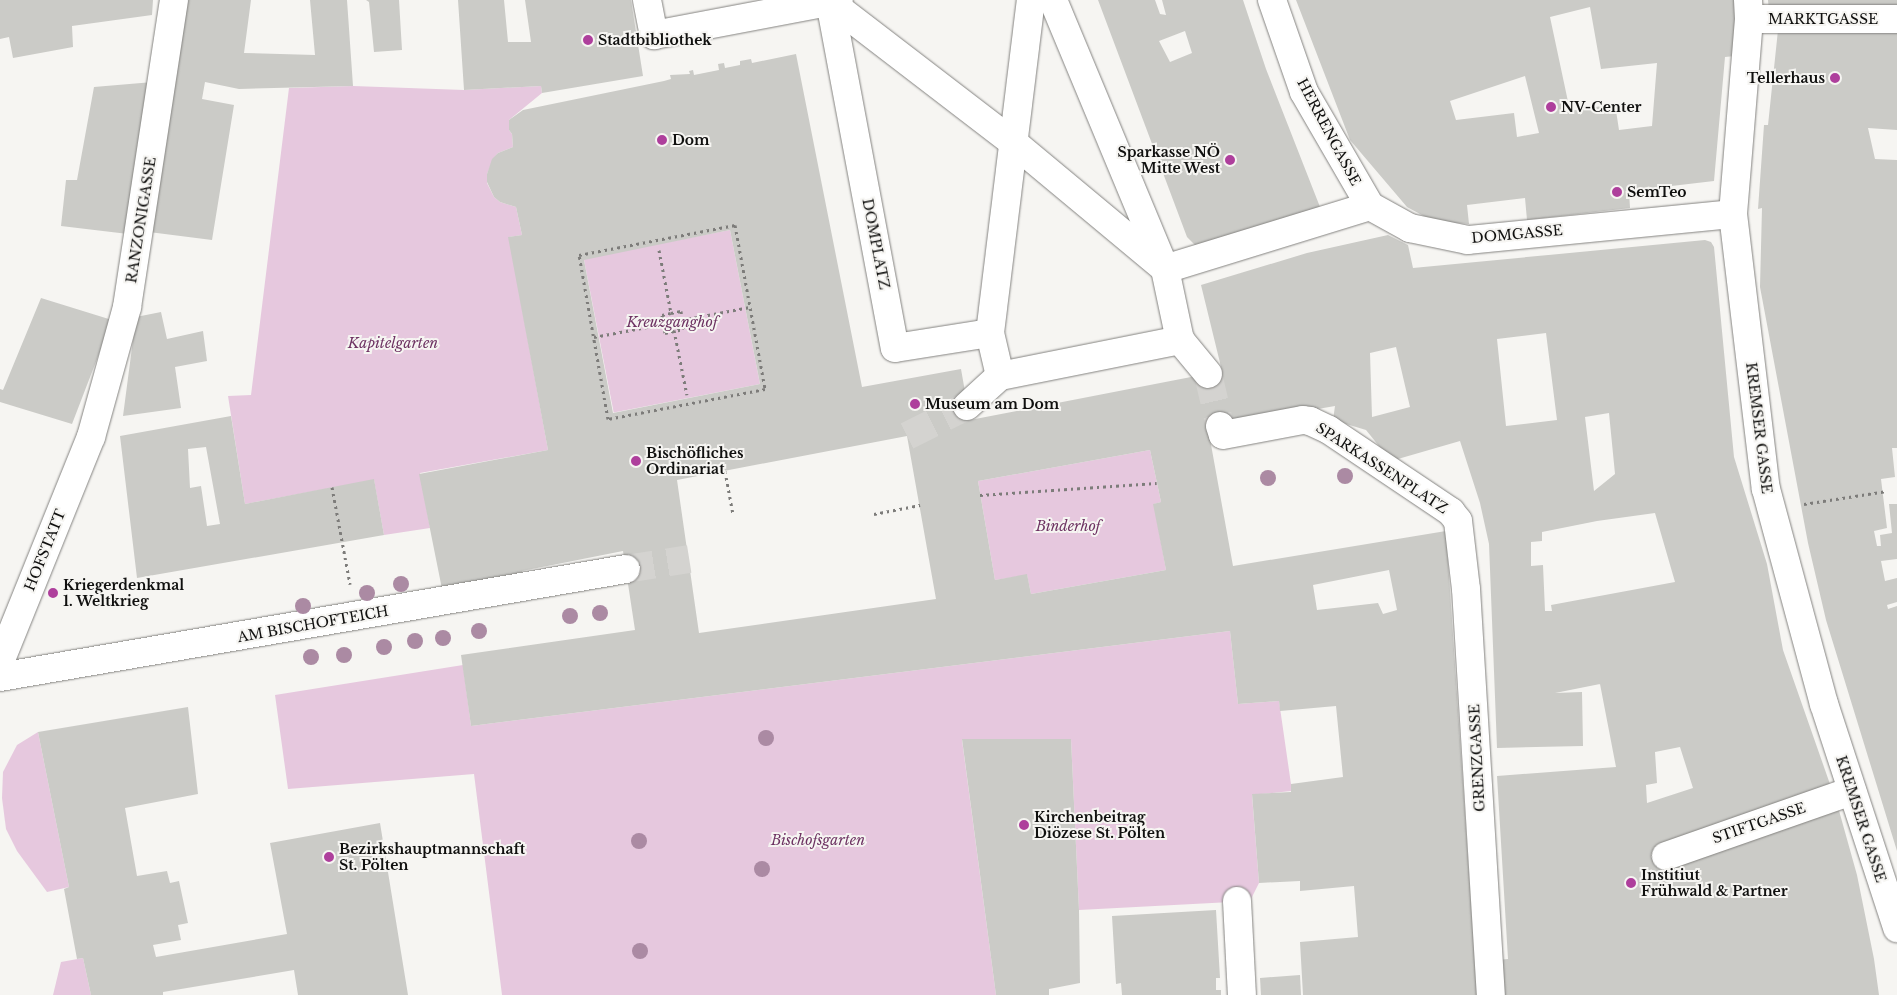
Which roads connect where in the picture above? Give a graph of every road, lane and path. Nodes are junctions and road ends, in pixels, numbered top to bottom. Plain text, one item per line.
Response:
1 (174, 0) edge
2 (647, 0) edge
3 (1031, 0) edge
4 (1053, 0) edge
5 (1272, 0) edge
6 (835, 1) edge
7 (1749, 10) edge
8 (1897, 19) edge
9 (1014, 142) junction
10 (1370, 206) junction
11 (1733, 214) junction
12 (659, 250) dead end
13 (1165, 269) junction
14 (750, 307) junction
15 (671, 313) junction
16 (682, 320) junction
17 (663, 324) junction
18 (674, 330) junction
19 (990, 333) junction
20 (594, 337) junction
21 (1180, 340) junction
22 (1208, 374) tunnel mouth
23 (1000, 376) junction
24 (686, 395) dead end
25 (967, 406) tunnel mouth
26 (1220, 426) dead end
27 (91, 438) joint
28 (725, 471) dead end
29 (1157, 483) dead end
30 (332, 487) dead end
31 (1887, 491) dead end
32 (980, 494) dead end
33 (920, 505) dead end
34 (1771, 509) junction
35 (733, 514) dead end
36 (874, 514) dead end
37 (1458, 521) joint
38 (626, 569) tunnel mouth
39 (356, 616) junction
40 (0, 662) edge
41 (0, 677) edge
42 (1852, 791) junction
43 (1666, 856) dead end
44 (1237, 902) dead end
45 (1897, 928) edge
46 (1242, 995) edge
47 (1491, 995) edge

1 - 27 street, RANZONIGASSE
2 - 6 street
3 - 9 street
4 - 13 street
5 - 10 street, HERRENGASSE
6 - 9 street
6 - 19 street, DOMPLATZ
7 - 8 street, MARKTGASSE
7 - 11 street, KREMSER GASSE
9 - 13 street
9 - 19 street
10 - 11 street, DOMGASSE
10 - 13 street
11 - 34 street, KREMSER GASSE
12 - 15 path
13 - 21 street
14 - 16 path
14 - 20 path
14 - 20 path
15 - 16 path
15 - 17 path
16 - 18 path
17 - 18 path
17 - 20 path
18 - 24 path
19 - 23 street
21 - 22 street
21 - 23 street
23 - 25 street
26 - 37 street, SPARKASSENPLATZ
27 - 40 street, HOFSTATT
28 - 35 path
29 - 32 path
30 - 39 path
31 - 34 path
33 - 36 path
34 - 42 street, KREMSER GASSE
37 - 47 street, GRENZGASSE
38 - 39 street, AM BISCHOFTEICH
39 - 41 street, AM BISCHOFTEICH
42 - 43 street, STIFTGASSE
42 - 45 street, KREMSER GASSE
44 - 46 street

